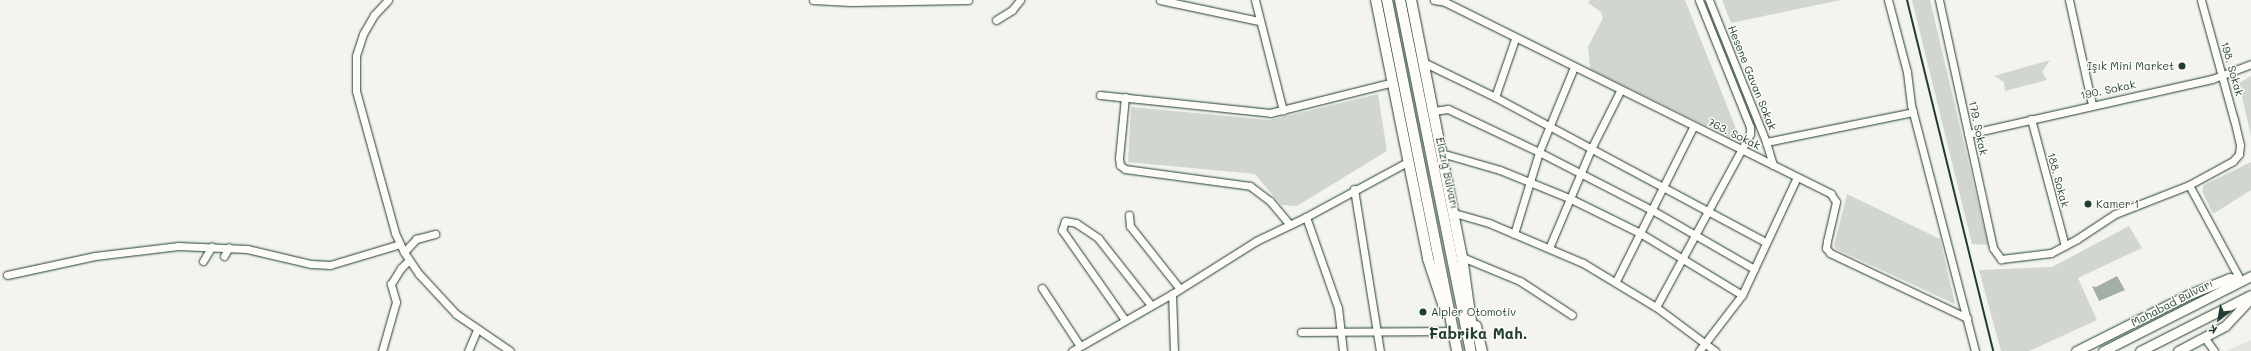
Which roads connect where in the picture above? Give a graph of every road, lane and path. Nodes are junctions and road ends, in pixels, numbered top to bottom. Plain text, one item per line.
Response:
1 (388, 0) edge
2 (813, 0) edge
3 (968, 0) edge
4 (1020, 0) edge
5 (1160, 0) edge
6 (1255, 0) edge
7 (1376, 0) edge
8 (1387, 0) edge
9 (1400, 0) edge
10 (1411, 0) edge
11 (1434, 0) edge
12 (1699, 0) edge
13 (1709, 0) edge
14 (1888, 0) edge
15 (1938, 0) edge
16 (2070, 0) edge
17 (2201, 0) edge
18 (996, 20) dead end
19 (1259, 21) junction
20 (1515, 38) junction
21 (1423, 62) junction
22 (2251, 64) edge
23 (1574, 67) junction
24 (2224, 76) junction
25 (1393, 82) junction
26 (1620, 91) junction
27 (1100, 95) dead end
28 (1125, 97) junction
29 (1495, 97) junction
30 (2092, 105) junction
31 (1283, 111) junction
32 (1433, 111) junction
33 (1913, 112) junction
34 (2032, 118) junction
35 (1549, 126) junction
36 (1693, 127) junction
37 (1968, 134) junction
38 (1766, 142) junction
39 (1591, 149) junction
40 (1741, 151) junction
41 (1441, 152) junction
42 (1539, 152) junction
43 (1408, 161) junction
44 (1773, 165) junction
45 (1581, 173) junction
46 (1796, 179) junction
47 (1530, 182) junction
48 (2189, 185) junction
49 (1662, 187) junction
50 (1354, 189) junction
51 (1571, 199) junction
52 (1652, 210) junction
53 (1710, 211) junction
54 (1454, 213) junction
55 (1129, 215) dead end
56 (1306, 217) junction
57 (1290, 225) junction
58 (1640, 233) junction
59 (435, 234) dead end
60 (1514, 234) junction
61 (1695, 236) junction
62 (1765, 242) junction
63 (400, 244) junction
64 (212, 246) junction
65 (2064, 246) junction
66 (229, 247) junction
67 (1549, 248) junction
68 (404, 252) junction
69 (224, 256) dead end
70 (1462, 256) junction
71 (1682, 259) junction
72 (410, 260) junction
73 (203, 261) dead end
74 (1754, 269) junction
75 (7, 275) dead end
76 (2251, 276) edge
77 (1616, 280) junction
78 (2241, 281) junction
79 (1042, 288) dead end
80 (1180, 289) junction
81 (1172, 294) junction
82 (1742, 295) junction
83 (2251, 296) edge
84 (1151, 305) junction
85 (1470, 305) junction
86 (1656, 307) junction
87 (1572, 315) dead end
88 (1967, 318) junction
89 (1125, 320) junction
90 (477, 330) junction
91 (1376, 330) junction
92 (1341, 331) junction
93 (1453, 331) junction
94 (1301, 332) dead end
95 (2204, 337) junction
96 (1704, 344) junction
97 (1080, 346) junction
98 (382, 351) edge
99 (468, 351) edge
100 (510, 351) edge
101 (1072, 351) edge
102 (1174, 351) edge
103 (1343, 351) edge
104 (1380, 351) edge
105 (1457, 351) edge
106 (1471, 351) edge
107 (1475, 351) edge
108 (1482, 351) edge
109 (1699, 351) edge
110 (1715, 351) edge
111 (1976, 351) edge
112 (2076, 351) edge
113 (2103, 351) edge
114 (2140, 351) edge
115 (2178, 351) edge
116 (2214, 351) edge

1 - 63 street
2 - 3 street
4 - 18 street
5 - 19 street
6 - 19 street
7 - 25 highway
8 - 93 highway
9 - 106 highway, Elazığ Bulvarı
10 - 21 highway
11 - 20 street, 763. Sokak
12 - 40 street
13 - 38 street, Hesene Gavan Sokak
14 - 33 street
15 - 37 street, 179. Sokak
16 - 30 street
17 - 24 street, 198. Sokak
19 - 31 street
20 - 23 street, 763. Sokak
20 - 29 street
21 - 29 street
21 - 32 highway
22 - 24 street, 190. Sokak
23 - 26 street, 763. Sokak
23 - 35 street
24 - 30 street, 190. Sokak
24 - 48 street, 198. Sokak
25 - 31 street
25 - 43 highway
26 - 36 street, 763. Sokak
26 - 39 street
27 - 28 street
28 - 31 street
28 - 57 street
29 - 35 street
30 - 34 street, 190. Sokak
32 - 41 highway
32 - 42 street
33 - 38 street
33 - 88 street
34 - 37 street, 190. Sokak
34 - 65 street, 188. Sokak
35 - 39 street
35 - 42 street
36 - 40 street, 763. Sokak
36 - 49 street
37 - 65 street, 179. Sokak
38 - 44 street, Hesene Gavan Sokak
39 - 45 street
39 - 49 street
40 - 44 street, 763. Sokak
40 - 53 street
41 - 47 street
41 - 54 highway
42 - 45 street
42 - 47 street
43 - 50 street
43 - 93 highway
44 - 46 street, 763. Sokak
45 - 51 street
45 - 52 street
46 - 62 street
46 - 88 street, 763. Sokak
47 - 51 street
47 - 60 street
48 - 65 street
48 - 78 street
49 - 52 street
49 - 53 street
50 - 56 street
50 - 91 street
51 - 58 street
51 - 67 street
52 - 58 street
52 - 61 street
53 - 61 street
53 - 62 street
54 - 60 street
54 - 70 highway
55 - 80 street
56 - 57 street
56 - 92 street
57 - 80 street
58 - 71 street
58 - 77 street
59 - 68 street
60 - 67 street
61 - 71 street
61 - 74 street
62 - 74 street
63 - 66 street
63 - 68 street
64 - 66 street
64 - 73 street
64 - 75 street
66 - 69 street
67 - 77 street
68 - 72 street
70 - 85 highway
70 - 87 street
71 - 82 street
71 - 86 street
72 - 90 street
72 - 98 street
74 - 82 street
76 - 78 main road, Mahabad Bulvarı
77 - 86 street
78 - 112 main road
78 - 113 main road, Mahabad Bulvarı
79 - 97 street
80 - 81 street
81 - 84 street
81 - 102 street
82 - 96 street
83 - 95 main road
83 - 114 main road
84 - 89 street
84 - 89 street
85 - 107 highway
85 - 108 highway
86 - 96 street
88 - 111 street
89 - 97 street
90 - 99 street
90 - 100 street
91 - 92 street
91 - 93 street
91 - 104 street
92 - 94 street
92 - 103 street
93 - 105 highway
95 - 115 main road
95 - 116 street
96 - 109 street
96 - 110 street
97 - 101 street

